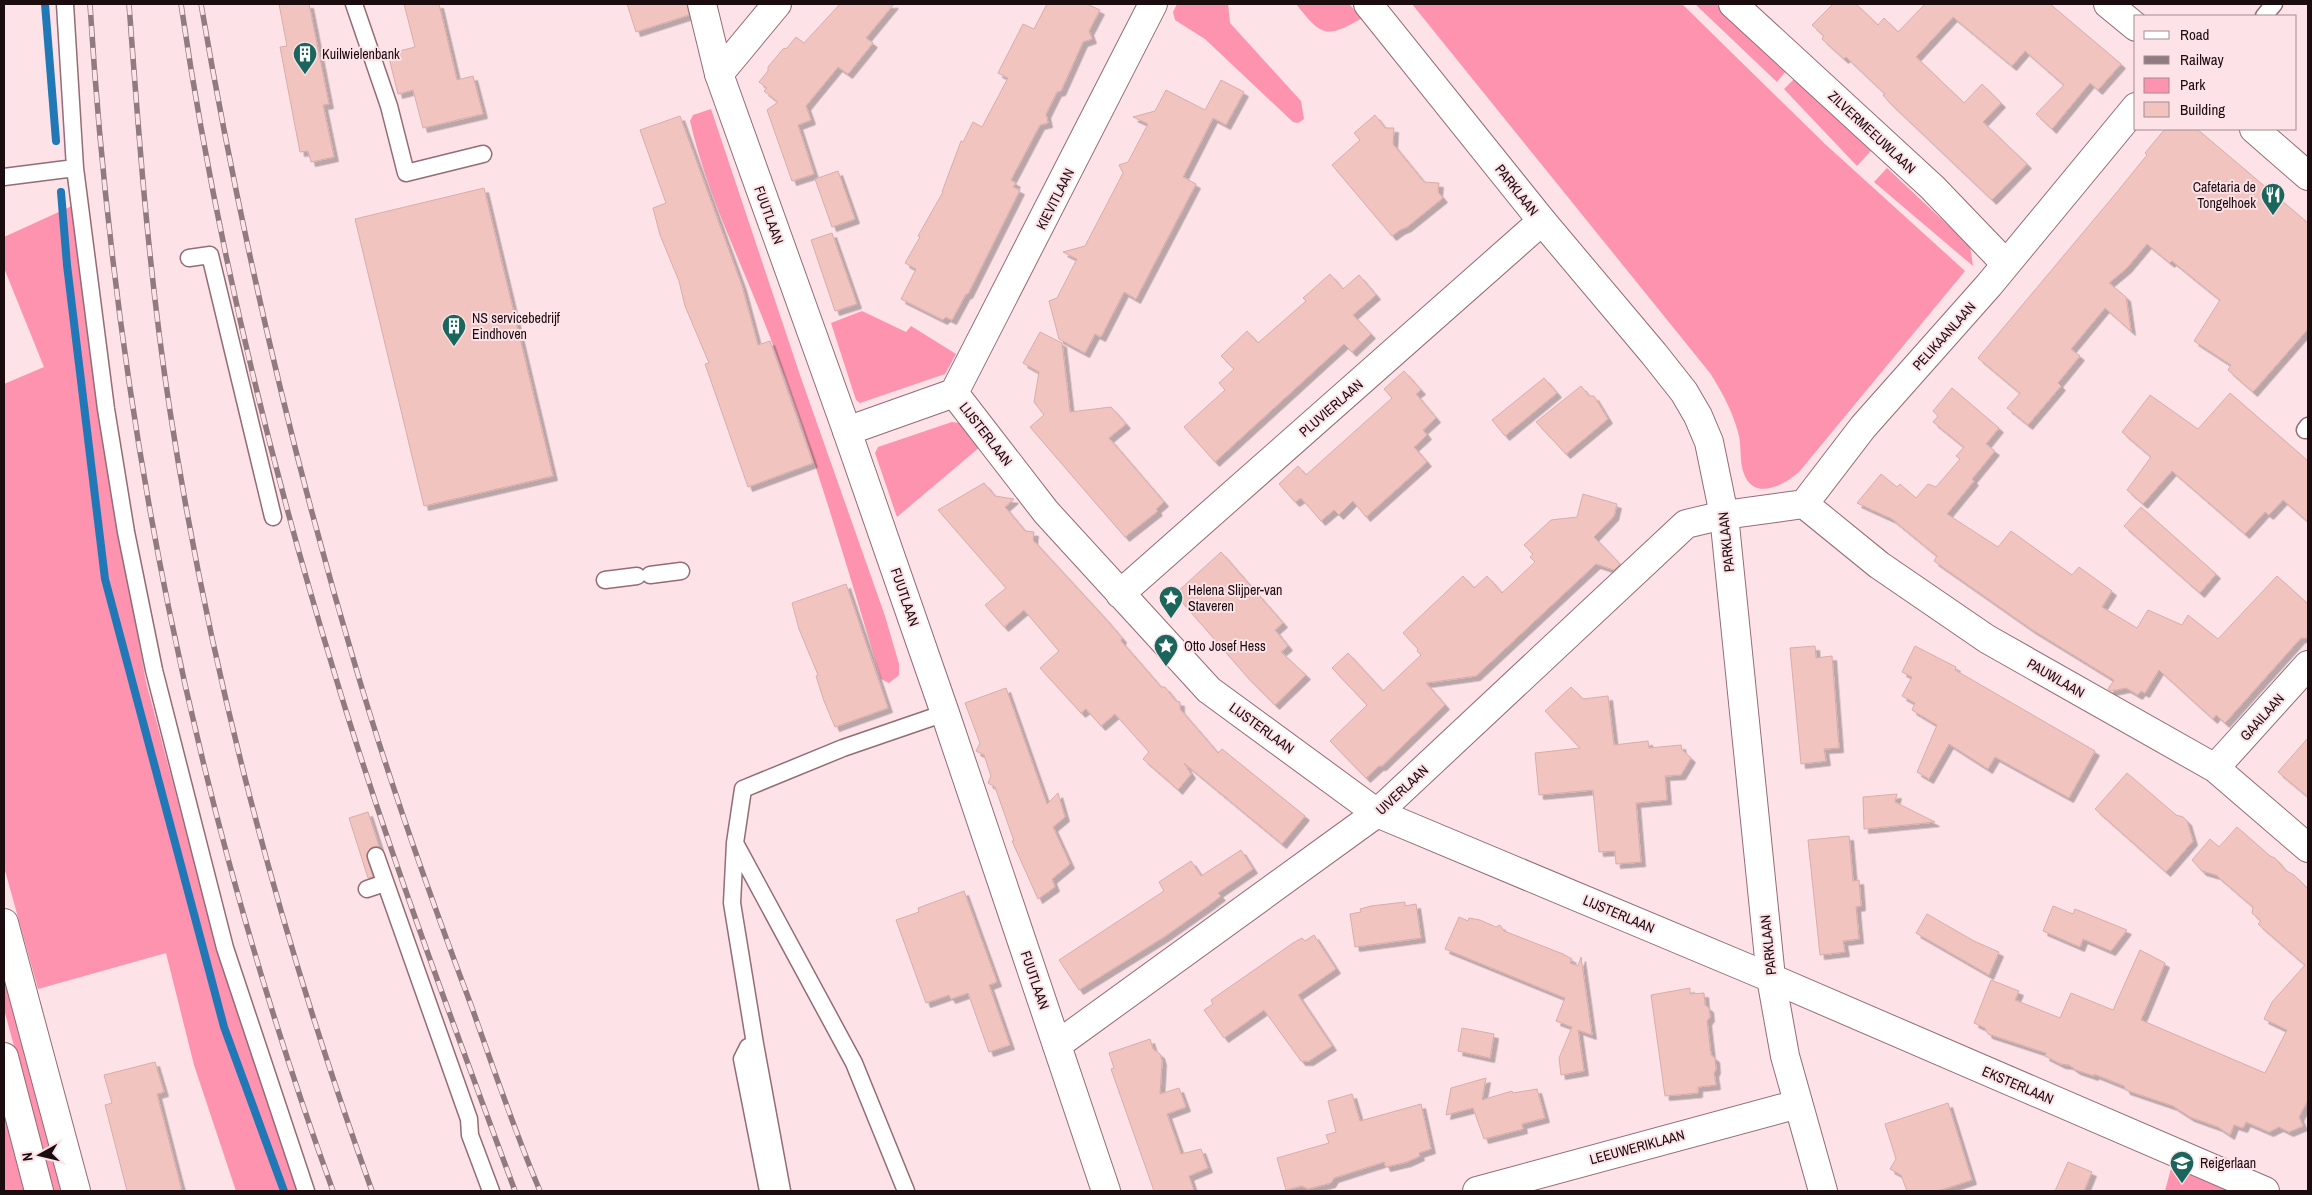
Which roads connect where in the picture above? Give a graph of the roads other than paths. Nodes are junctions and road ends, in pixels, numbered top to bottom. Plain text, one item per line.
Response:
1 (65, 4) edge
2 (354, 4) edge
3 (702, 4) edge
4 (777, 4) edge
5 (1153, 4) edge
6 (1368, 4) edge
7 (1734, 4) edge
8 (2108, 4) edge
9 (2274, 4) edge
10 (2265, 15) edge
11 (2134, 25) edge
12 (719, 74) junction
13 (2134, 109) edge
14 (2255, 130) edge
15 (483, 154) dead end
16 (75, 168) junction
17 (4, 176) edge
18 (2308, 176) edge
19 (1542, 221) junction
20 (189, 258) dead end
21 (2006, 264) junction
22 (954, 393) junction
23 (847, 431) junction
24 (1804, 504) junction
25 (1724, 515) junction
26 (273, 517) dead end
27 (681, 571) dead end
28 (605, 580) dead end
29 (1120, 594) junction
30 (2308, 665) edge
31 (945, 712) junction
32 (2215, 768) junction
33 (1377, 813) junction
34 (735, 843) junction
35 (2308, 848) edge
36 (376, 856) dead end
37 (385, 883) junction
38 (367, 889) dead end
39 (4, 923) edge
40 (1772, 978) junction
41 (755, 1044) junction
42 (1057, 1045) junction
43 (4, 1057) edge
44 (1798, 1104) junction
45 (40, 1191) edge
46 (76, 1191) edge
47 (306, 1191) edge
48 (491, 1191) edge
49 (768, 1191) edge
50 (782, 1191) edge
51 (906, 1191) edge
52 (1106, 1191) edge
53 (1477, 1191) edge
54 (1823, 1191) edge
55 (2265, 1191) edge

1 - 16 lane
2 - 15 lane
3 - 12 street, FUUTLAAN
4 - 12 street
5 - 22 street, KIEVITLAAN
6 - 19 street, PARKLAAN
7 - 21 street, ZILVERMEEUWLAAN
8 - 11 street
9 - 10 lane
12 - 23 street, FUUTLAAN
13 - 21 street, PELIKAANLAAN
14 - 18 street
16 - 17 lane
16 - 47 lane
19 - 25 street, PARKLAAN
19 - 29 street, PLUVIERLAAN
20 - 26 lane
21 - 24 street, PELIKAANLAAN
22 - 23 street, LIJSTERLAAN
22 - 29 street, LIJSTERLAAN
23 - 31 street, FUUTLAAN
24 - 25 street
24 - 32 street, PAUWLAAN
25 - 33 street, UIVERLAAN
25 - 40 street, PARKLAAN
27 - 28 lane
29 - 33 street, LIJSTERLAAN
30 - 32 street, GAAILAAN
31 - 34 lane
31 - 42 street, FUUTLAAN
32 - 35 street, PAUWLAAN
33 - 40 street, LIJSTERLAAN
33 - 42 street, UIVERLAAN
34 - 41 lane
34 - 51 lane
36 - 37 lane
37 - 38 lane
37 - 48 lane
39 - 46 street
40 - 44 street, PARKLAAN
40 - 55 street, EKSTERLAAN
41 - 49 lane
41 - 50 lane
42 - 52 street, FUUTLAAN
43 - 45 street
44 - 53 street, LEEUWERIKLAAN
44 - 54 street, PARKLAAN

